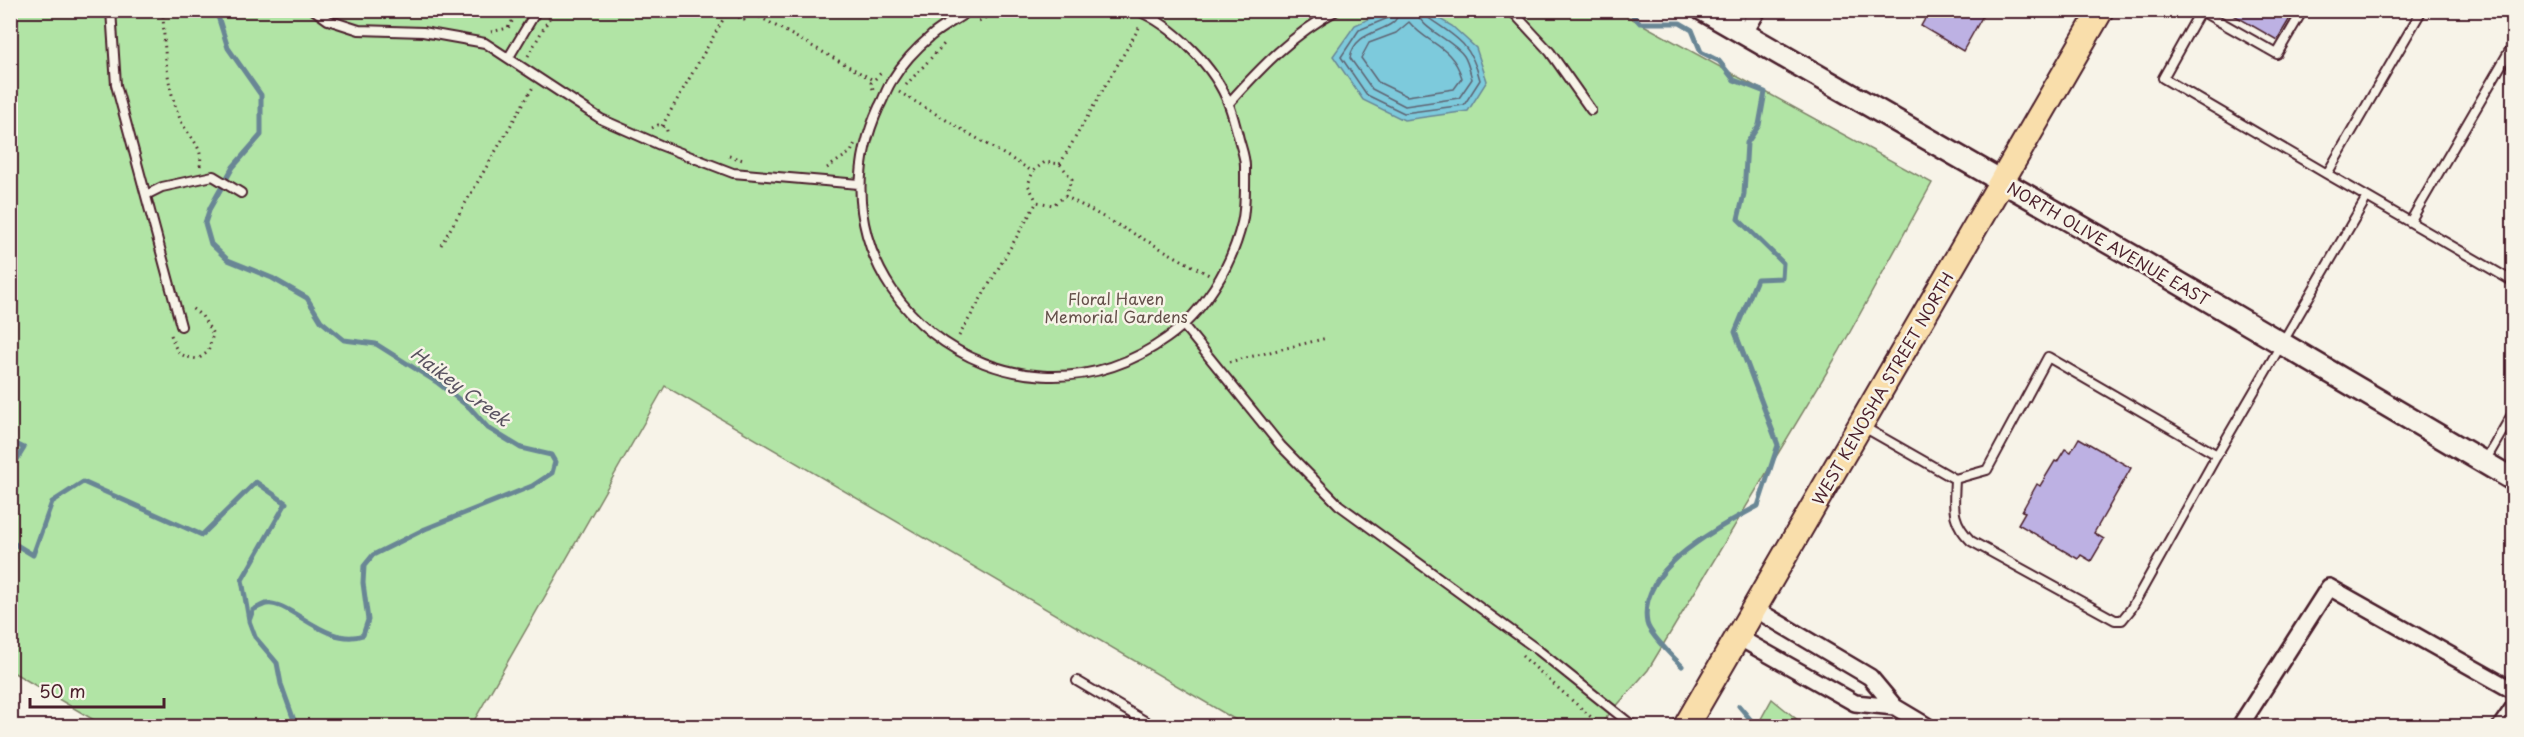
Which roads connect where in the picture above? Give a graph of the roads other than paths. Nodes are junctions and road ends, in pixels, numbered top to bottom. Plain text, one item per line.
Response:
1 (111, 10) edge
2 (315, 10) edge
3 (537, 10) edge
4 (970, 10) edge
5 (1136, 10) edge
6 (1336, 10) edge
7 (1703, 10) edge
8 (1758, 10) edge
9 (2101, 10) edge
10 (2303, 10) edge
11 (2422, 10) edge
12 (2201, 11) edge
13 (1510, 12) edge
14 (1738, 24) edge
15 (2514, 43) edge
16 (509, 57) junction
17 (1229, 103) junction
18 (1591, 110) dead end
19 (2327, 174) junction
20 (2002, 181) junction
21 (859, 184) junction
22 (238, 191) dead end
23 (146, 195) junction
24 (2367, 197) junction
25 (2410, 222) junction
26 (2514, 282) edge
27 (181, 326) dead end
28 (1184, 326) junction
29 (2282, 343) junction
30 (2514, 411) edge
31 (1861, 425) junction
32 (2217, 455) junction
33 (2484, 462) junction
34 (1955, 479) junction
35 (2514, 480) edge
36 (1755, 609) junction
37 (1738, 638) junction
38 (1077, 681) dead end
39 (2514, 691) edge
40 (1895, 707) junction
41 (2514, 707) edge
42 (1153, 726) edge
43 (1633, 726) edge
44 (1686, 726) edge
45 (1927, 726) edge
46 (2240, 726) edge
47 (2502, 726) edge

1 - 23 lane
2 - 16 lane
3 - 16 lane
4 - 21 lane
5 - 17 lane
6 - 17 lane
7 - 14 street, NORTH OLIVE AVENUE EAST
8 - 14 street
9 - 20 main road, WEST KENOSHA STREET NORTH
10 - 12 lane
11 - 19 lane
12 - 19 lane
13 - 18 lane
14 - 20 street, NORTH OLIVE AVENUE EAST
15 - 25 lane
16 - 21 lane
17 - 28 lane
19 - 24 lane
20 - 29 street, NORTH OLIVE AVENUE EAST
20 - 31 main road, WEST KENOSHA STREET NORTH
21 - 28 lane
22 - 23 lane
23 - 27 lane
24 - 25 lane
24 - 29 lane
25 - 26 lane
28 - 43 lane
29 - 32 lane
29 - 33 street, NORTH OLIVE AVENUE EAST
30 - 33 lane
31 - 34 lane
31 - 36 main road, WEST KENOSHA STREET NORTH
32 - 34 lane
32 - 34 lane
33 - 35 street, NORTH OLIVE AVENUE EAST
36 - 37 main road, WEST KENOSHA STREET NORTH
36 - 40 street
37 - 40 street
37 - 44 main road, WEST KENOSHA STREET NORTH
38 - 42 lane
39 - 46 street
40 - 45 street
41 - 47 street

